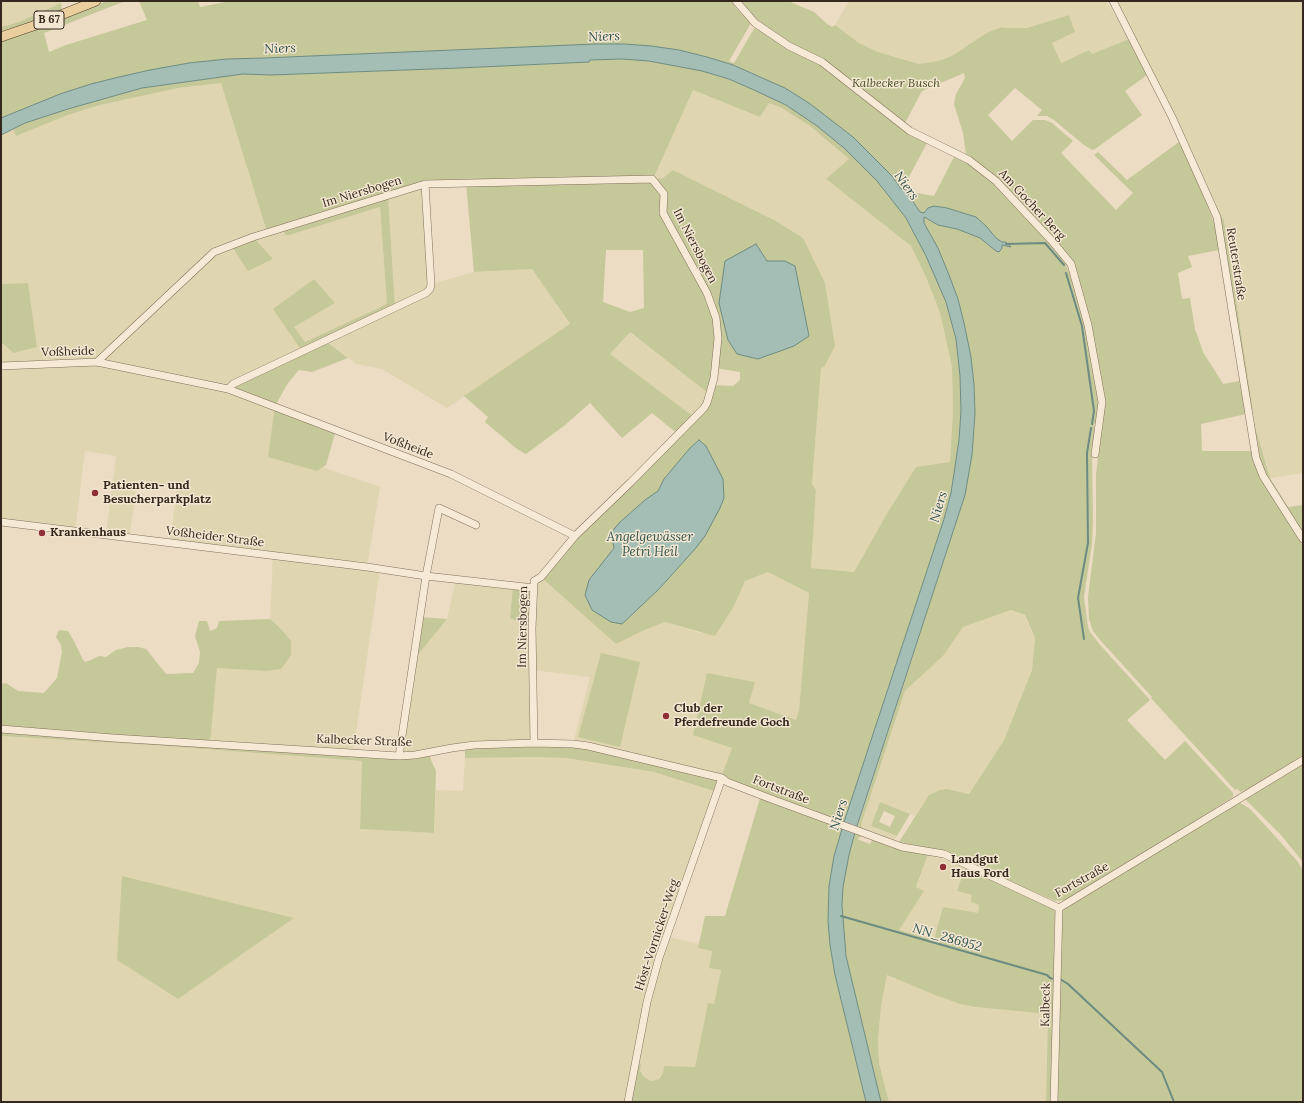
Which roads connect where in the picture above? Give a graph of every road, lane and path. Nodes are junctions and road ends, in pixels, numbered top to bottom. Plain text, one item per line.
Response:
1 (96, 1) edge
2 (736, 1) edge
3 (1113, 1) edge
4 (1, 37) edge
5 (425, 184) junction
6 (96, 362) junction
7 (1, 366) edge
8 (228, 389) junction
9 (1095, 454) dead end
10 (1, 522) edge
11 (476, 525) dead end
12 (575, 536) junction
13 (1303, 539) edge
14 (426, 576) junction
15 (534, 588) junction
16 (1, 729) edge
17 (534, 743) junction
18 (399, 756) junction
19 (1303, 760) edge
20 (722, 778) junction
21 (1059, 908) junction
22 (628, 1102) edge
23 (1054, 1102) edge

1 - 4 main road, B 67
2 - 9 street, Am Gocher Berg
3 - 13 street, Reuterstraße
5 - 6 street, Im Niersbogen
5 - 8 street
5 - 12 street, Im Niersbogen
6 - 7 street, Voßheide
6 - 8 street, Voßheide
8 - 12 street, Voßheide
10 - 14 street, Voßheider Straße
11 - 14 street
12 - 15 street, Im Niersbogen
14 - 15 street, Voßheider Straße
14 - 18 street
15 - 17 street, Im Niersbogen
16 - 18 street, Kalbecker Straße
17 - 18 street, Kalbecker Straße
17 - 20 street, Kalbecker Straße
19 - 21 street, Fortstraße
20 - 21 street, Fortstraße
20 - 22 street, Höst-Vornicker-Weg
21 - 23 street, Kalbeck

